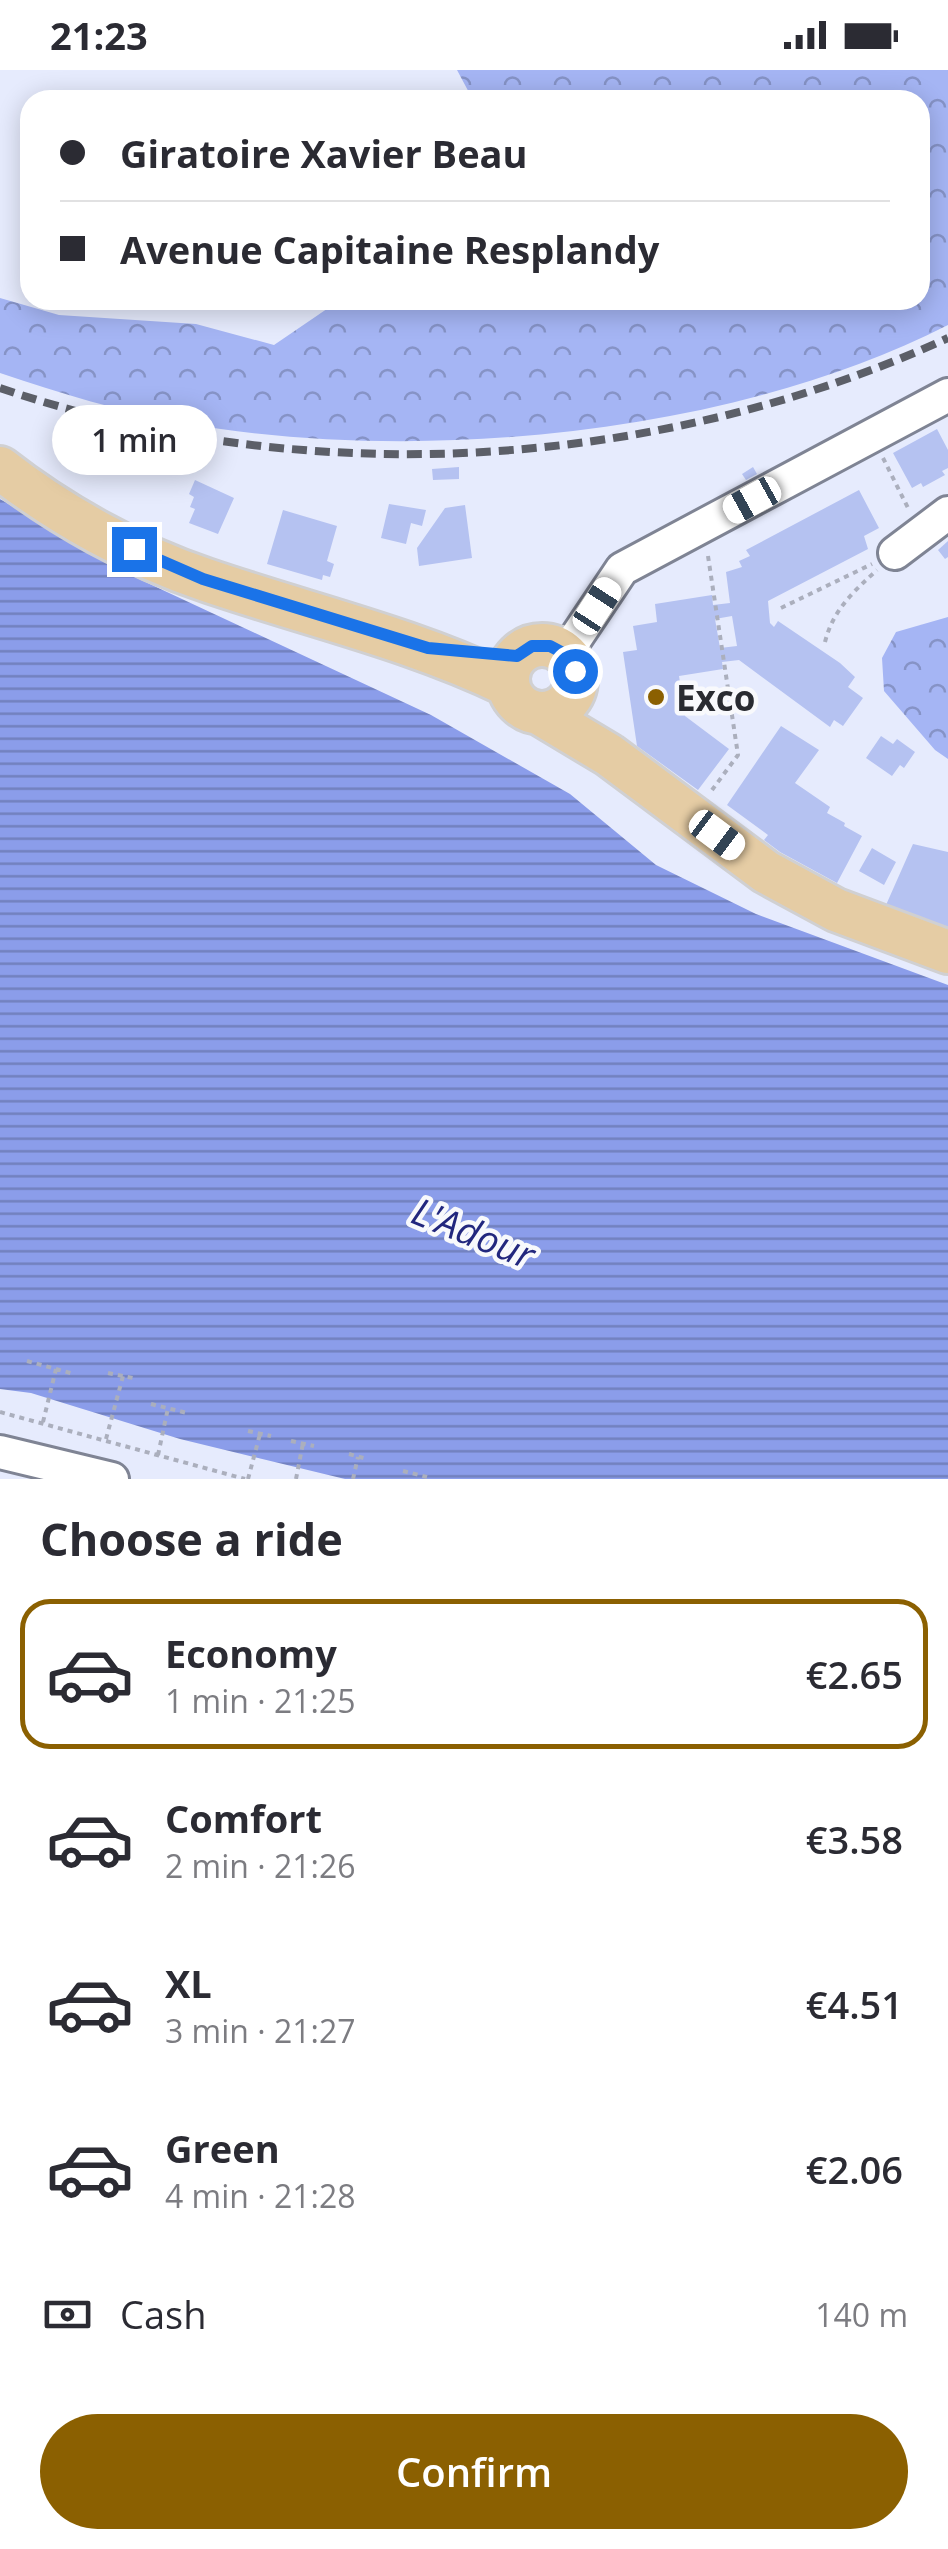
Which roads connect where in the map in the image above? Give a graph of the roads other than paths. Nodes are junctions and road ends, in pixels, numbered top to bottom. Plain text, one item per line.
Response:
1 (948, 395) edge
2 (0, 468) edge
3 (948, 514) edge
4 (908, 544) road end
5 (512, 670) junction
6 (570, 672) junction
7 (539, 713) junction
8 (609, 755) junction
9 (948, 952) edge
10 (0, 1452) edge
11 (76, 1470) junction
12 (42, 1479) edge
13 (112, 1479) edge

1 - 6 street
2 - 5 main road
3 - 4 street
5 - 6 main road
5 - 7 main road
6 - 7 main road
6 - 8 main road
7 - 8 main road
8 - 9 main road
10 - 11 street
11 - 12 street
11 - 13 street

